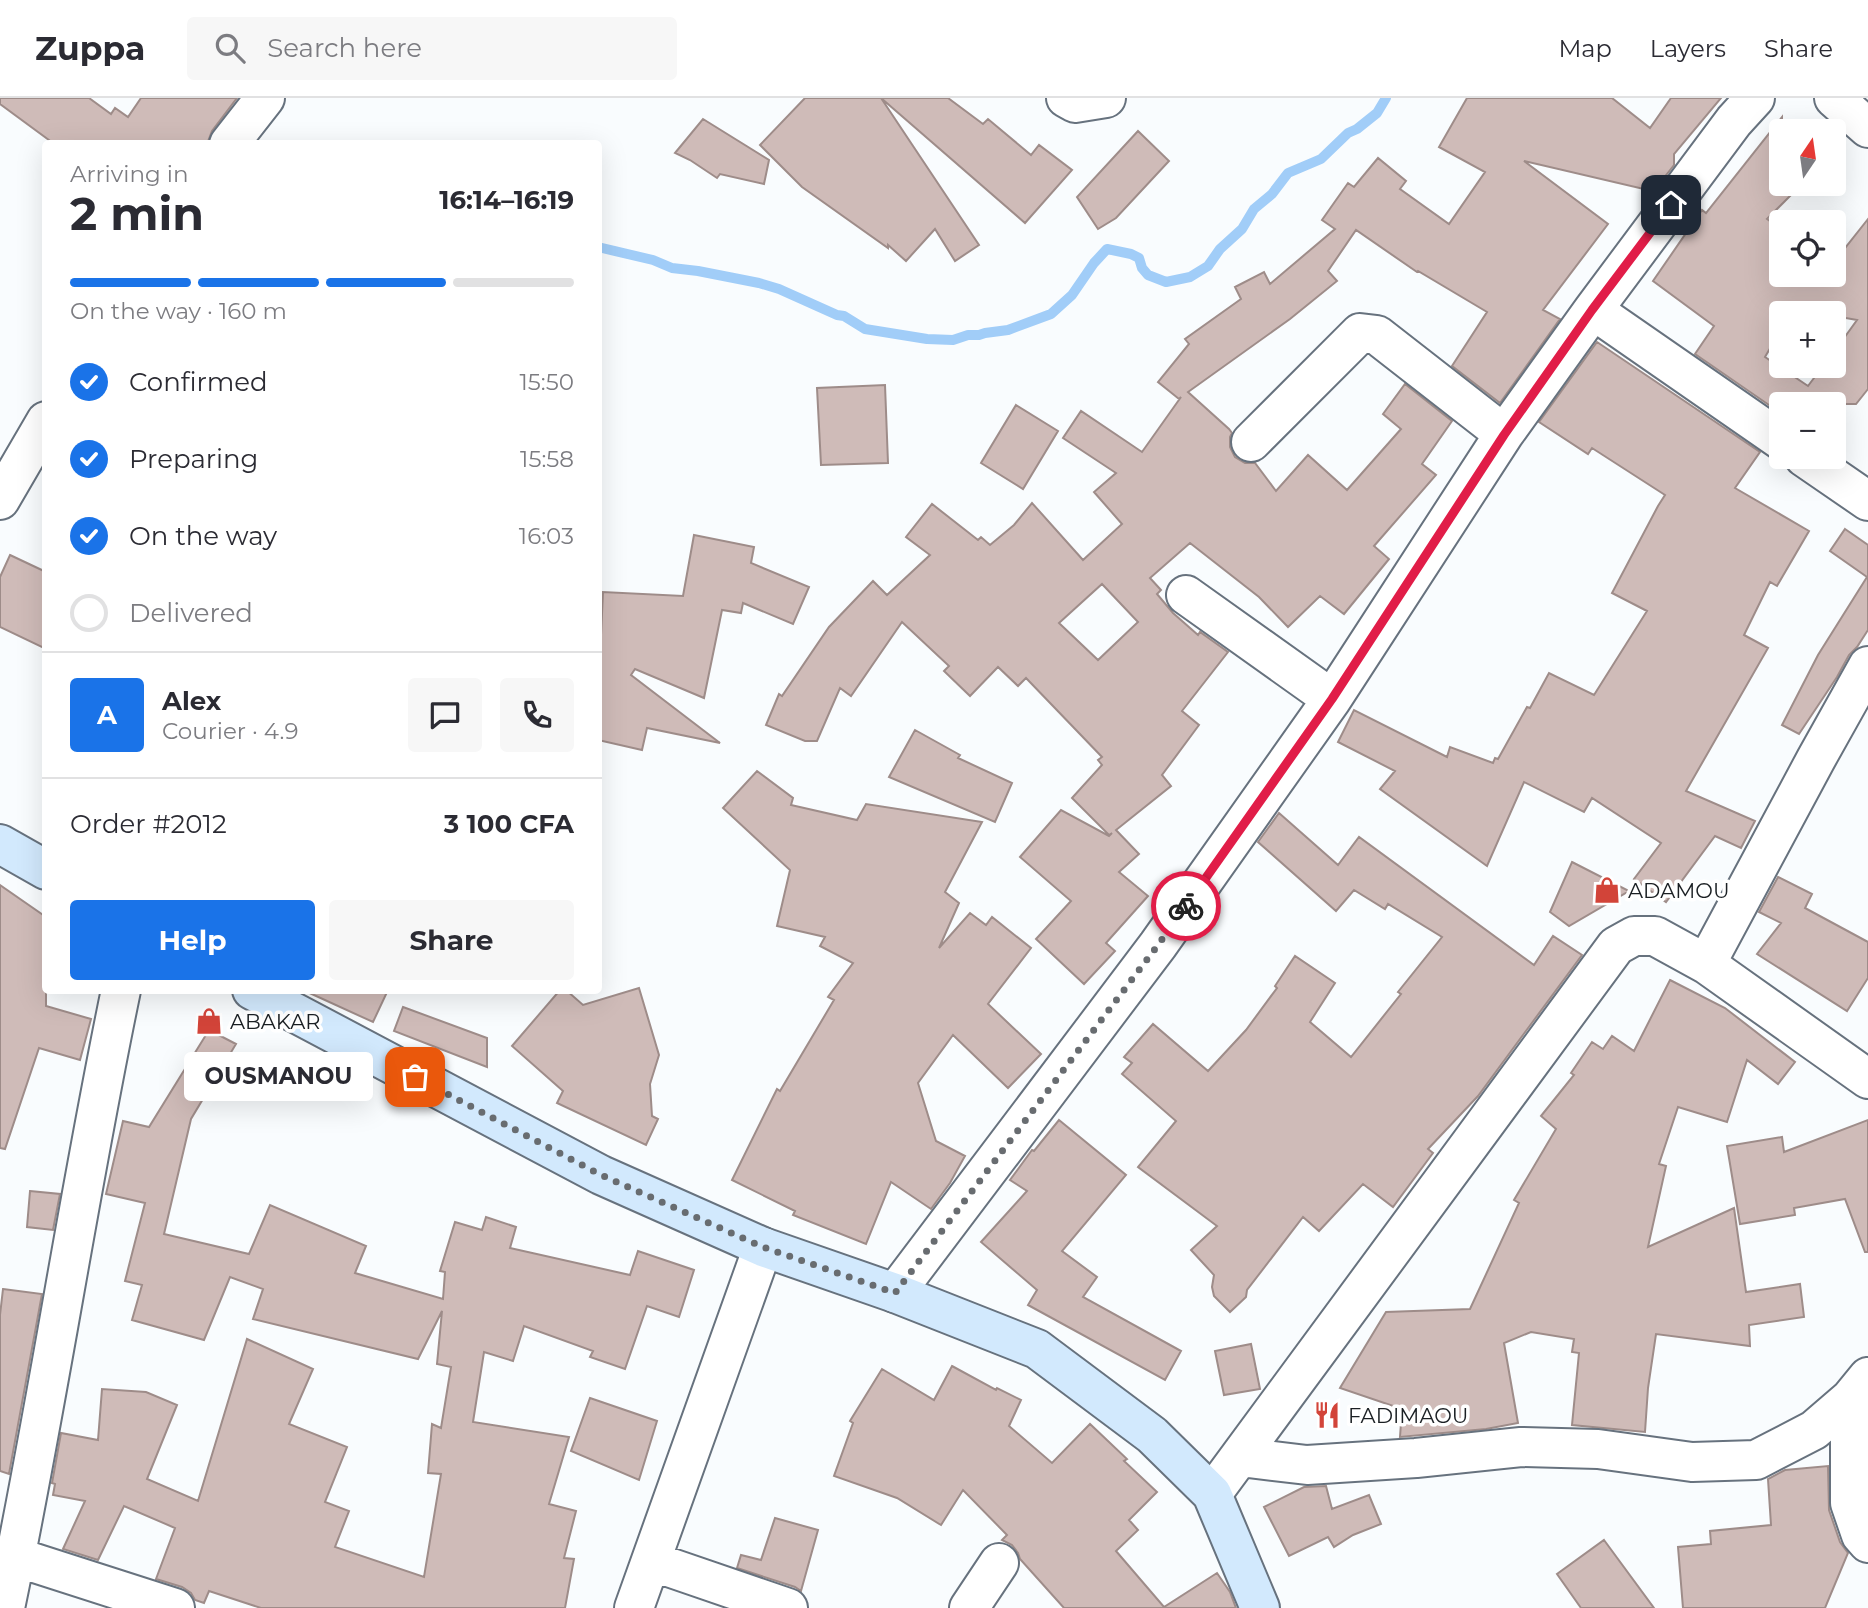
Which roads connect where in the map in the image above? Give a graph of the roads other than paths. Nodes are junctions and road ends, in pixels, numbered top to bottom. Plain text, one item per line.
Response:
1 (265, 98) edge
2 (1066, 98) edge
3 (1106, 98) edge
4 (1755, 98) edge
5 (1833, 98) edge
6 (1867, 126) edge
7 (232, 140) edge
8 (1592, 310) junction
9 (42, 428) edge
10 (1769, 432) edge
11 (1504, 435) junction
12 (1251, 442) dead end
13 (1821, 469) edge
14 (0, 500) edge
15 (1868, 501) edge
16 (1186, 595) dead end
17 (1868, 666) edge
18 (1332, 699) junction
19 (0, 844) edge
20 (42, 868) edge
21 (1706, 964) junction
22 (120, 994) edge
23 (259, 994) edge
24 (1868, 1079) edge
25 (763, 1247) junction
26 (895, 1293) junction
27 (1859, 1388) edge
28 (1240, 1457) junction
29 (1212, 1494) junction
30 (13, 1496) edge
31 (1868, 1544) edge
32 (16, 1557) junction
33 (651, 1561) junction
34 (999, 1563) dead end
35 (5, 1608) edge
36 (175, 1608) edge
37 (634, 1608) edge
38 (788, 1608) edge
39 (969, 1608) edge
40 (1260, 1608) edge

1 - 7 street
2 - 3 street
4 - 8 street
5 - 6 street
8 - 10 street
8 - 11 street
9 - 14 street
11 - 12 street
11 - 18 street
13 - 15 street
16 - 18 street
17 - 21 street
18 - 26 street
19 - 20 street
21 - 24 street
21 - 28 street
22 - 30 street
23 - 25 street
25 - 26 street
25 - 33 street
26 - 29 street
27 - 28 street
27 - 31 street
28 - 29 street
29 - 40 street
30 - 32 street
32 - 35 street
32 - 36 street
33 - 37 street
33 - 38 street
34 - 39 street

